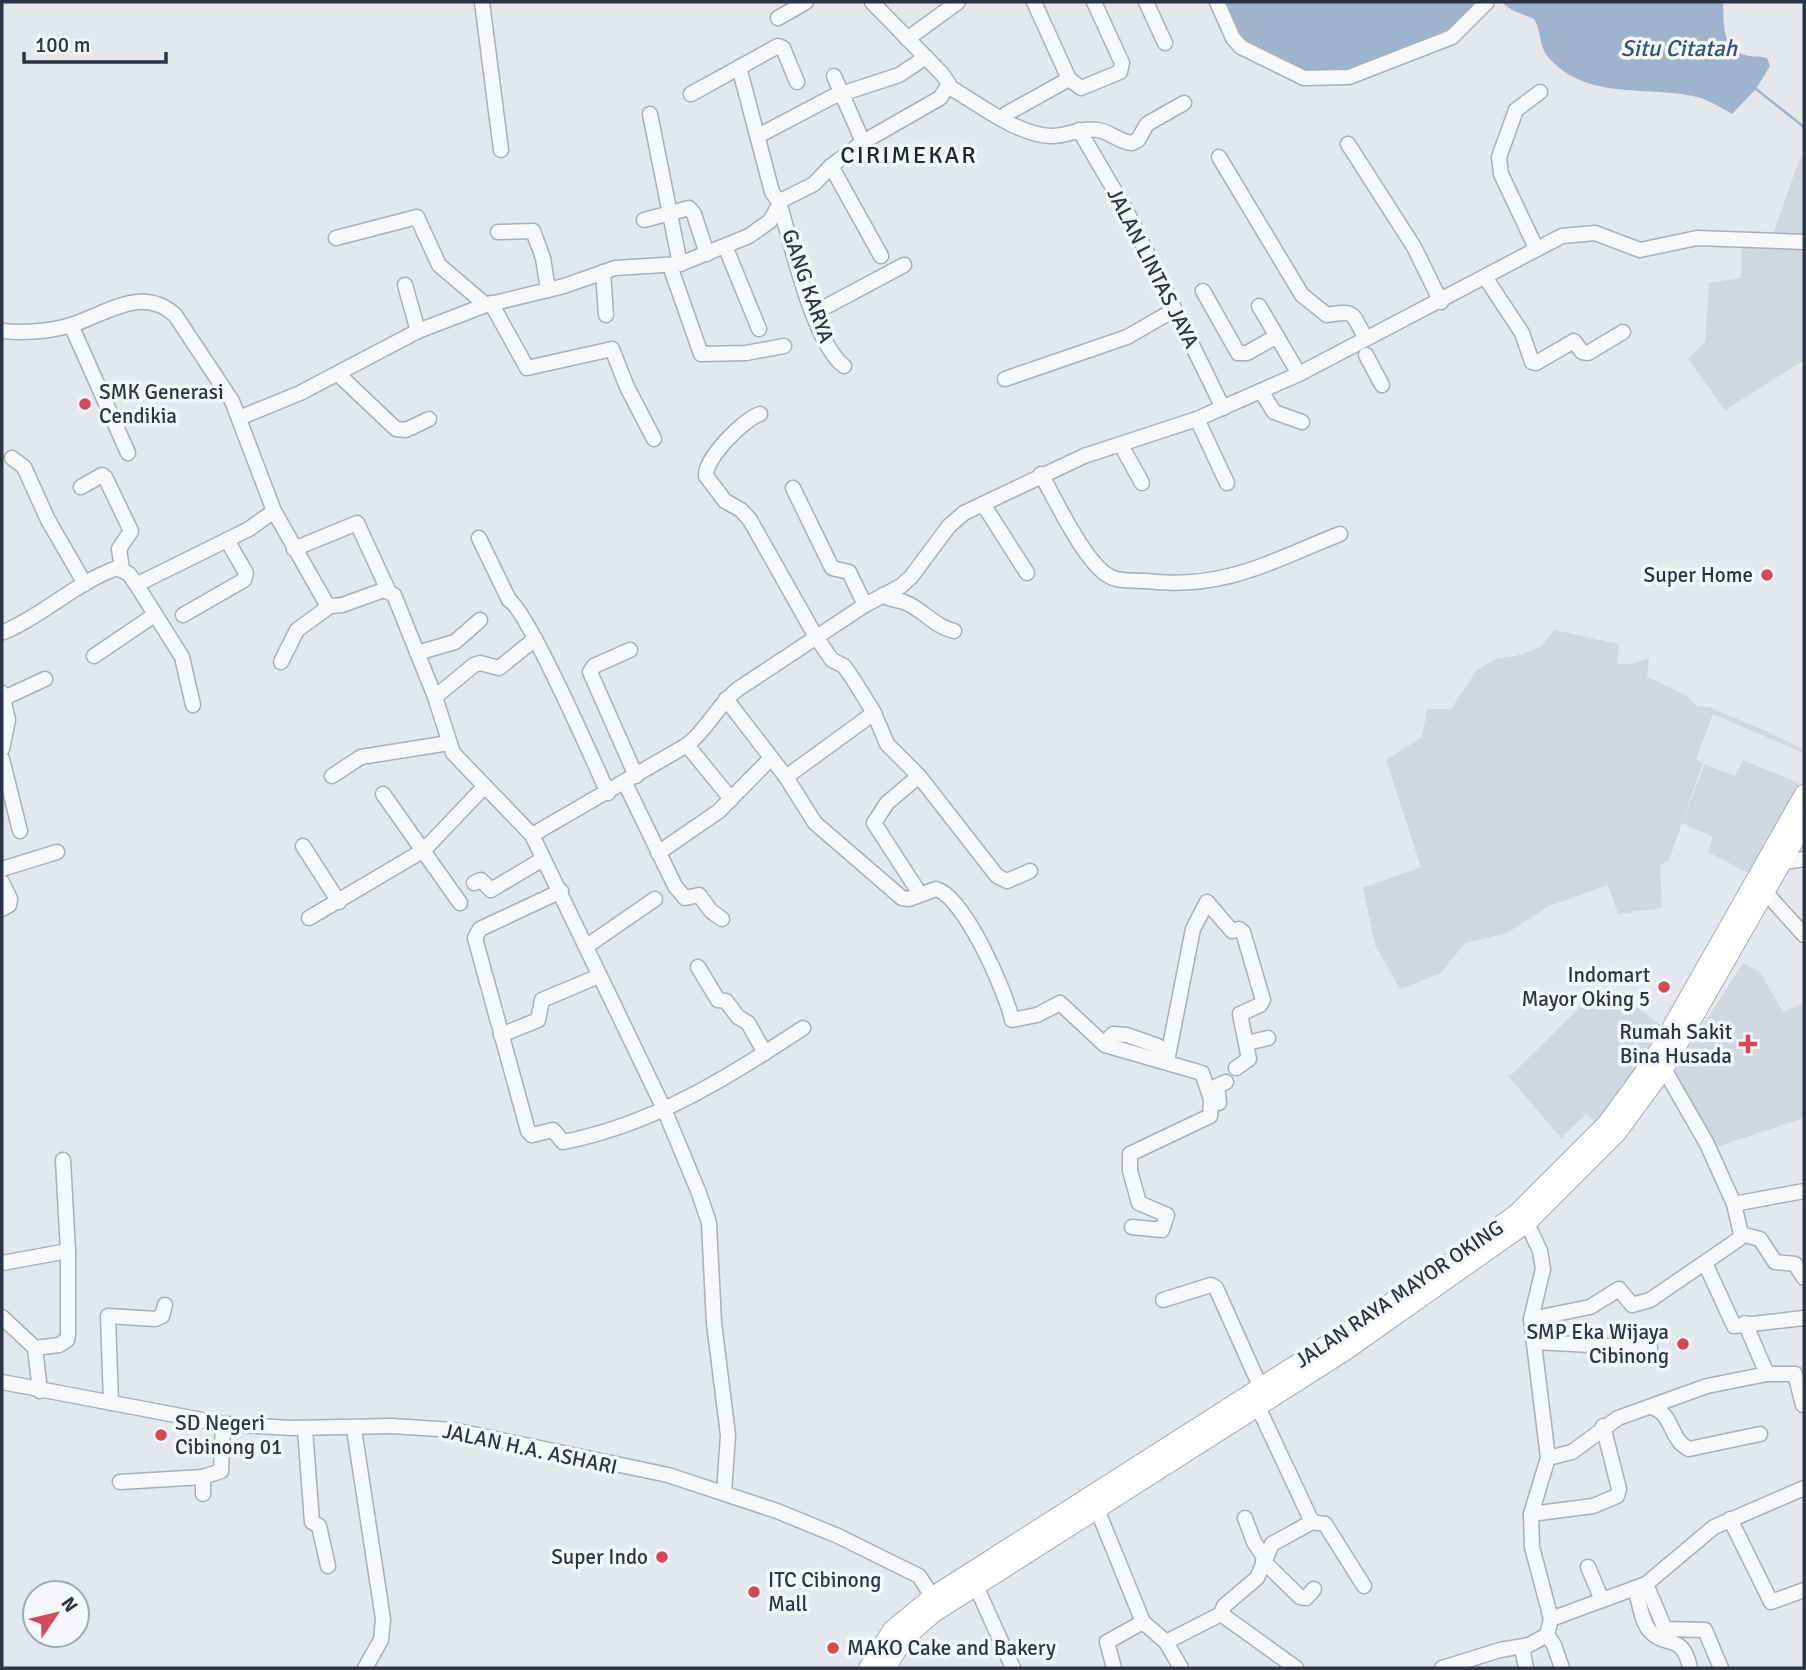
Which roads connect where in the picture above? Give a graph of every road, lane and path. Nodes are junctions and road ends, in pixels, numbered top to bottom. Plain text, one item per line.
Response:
1 (482, 2) edge
2 (806, 2) edge
3 (873, 2) edge
4 (958, 2) edge
5 (1034, 2) edge
6 (1094, 2) edge
7 (1146, 2) edge
8 (1217, 2) edge
9 (1487, 2) edge
10 (778, 18) dead end
11 (907, 39) junction
12 (1166, 43) dead end
13 (926, 57) junction
14 (739, 68) junction
15 (834, 76) dead end
16 (1069, 79) junction
17 (797, 82) dead end
18 (949, 86) junction
19 (1540, 92) dead end
20 (691, 94) dead end
21 (844, 94) junction
22 (1184, 103) dead end
23 (650, 114) dead end
24 (1006, 114) dead end
25 (1079, 130) junction
26 (758, 136) junction
27 (863, 142) junction
28 (1348, 144) dead end
29 (501, 150) dead end
30 (1219, 157) dead end
31 (831, 166) junction
32 (779, 202) junction
33 (671, 210) junction
34 (644, 220) dead end
35 (498, 232) dead end
36 (336, 238) dead end
37 (1804, 242) edge
38 (725, 246) junction
39 (1536, 248) junction
40 (707, 254) junction
41 (881, 256) dead end
42 (675, 265) junction
43 (904, 265) dead end
44 (603, 272) junction
45 (1485, 277) junction
46 (405, 285) dead end
47 (548, 290) junction
48 (1203, 290) dead end
49 (1441, 302) junction
50 (489, 304) junction
51 (1259, 306) dead end
52 (1174, 310) junction
53 (814, 313) junction
54 (606, 315) dead end
55 (71, 325) junction
56 (759, 329) dead end
57 (2, 331) edge
58 (418, 331) junction
59 (1623, 331) dead end
60 (1277, 336) junction
61 (784, 346) dead end
62 (1364, 347) junction
63 (844, 366) dead end
64 (338, 374) junction
65 (1299, 374) junction
66 (1006, 379) dead end
67 (1382, 384) dead end
68 (1261, 391) junction
69 (1223, 408) junction
70 (760, 414) dead end
71 (239, 418) junction
72 (429, 419) dead end
73 (1197, 419) junction
74 (1302, 422) dead end
75 (654, 439) dead end
76 (1121, 445) junction
77 (128, 453) dead end
78 (12, 458) dead end
79 (1041, 474) junction
80 (1142, 483) dead end
81 (1227, 483) dead end
82 (81, 487) dead end
83 (793, 488) dead end
84 (983, 504) junction
85 (274, 511) junction
86 (1340, 534) dead end
87 (479, 538) dead end
88 (227, 540) junction
89 (294, 549) junction
90 (122, 569) junction
91 (1027, 573) dead end
92 (85, 583) junction
93 (135, 584) junction
94 (388, 590) junction
95 (883, 594) junction
96 (865, 605) junction
97 (330, 606) junction
98 (183, 615) dead end
99 (153, 616) junction
100 (480, 620) dead end
101 (954, 631) dead end
102 (2, 633) edge
103 (816, 638) junction
104 (535, 639) junction
105 (630, 650) dead end
106 (416, 653) junction
107 (94, 656) dead end
108 (281, 662) dead end
109 (45, 679) dead end
110 (3, 696) edge
111 (435, 697) junction
112 (726, 699) junction
113 (193, 705) dead end
114 (874, 713) junction
115 (449, 743) junction
116 (687, 744) junction
117 (2, 749) edge
118 (771, 758) junction
119 (3, 767) edge
120 (332, 776) dead end
121 (919, 776) junction
122 (786, 777) junction
123 (631, 779) junction
124 (484, 787) junction
125 (608, 793) junction
126 (383, 794) dead end
127 (1804, 794) edge
128 (731, 799) junction
129 (1804, 824) edge
130 (20, 831) dead end
131 (531, 835) junction
132 (303, 846) dead end
133 (424, 850) junction
134 (57, 852) dead end
135 (658, 853) junction
136 (542, 859) junction
137 (1804, 859) edge
138 (1785, 862) junction
139 (2, 869) edge
140 (1030, 872) dead end
141 (2, 882) edge
142 (474, 883) dead end
143 (561, 891) junction
144 (920, 894) junction
145 (1766, 894) junction
146 (655, 899) dead end
147 (339, 902) junction
148 (460, 903) dead end
149 (2, 909) edge
150 (1746, 916) junction
151 (309, 918) dead end
152 (722, 919) dead end
153 (1799, 922) edge
154 (1804, 935) edge
155 (587, 946) junction
156 (698, 967) dead end
157 (599, 976) junction
158 (803, 1028) dead end
159 (501, 1035) junction
160 (1268, 1038) dead end
161 (1247, 1043) junction
162 (765, 1053) junction
163 (1166, 1061) junction
164 (1236, 1068) dead end
165 (1664, 1069) junction
166 (1226, 1082) dead end
167 (1212, 1108) junction
168 (664, 1109) junction
169 (63, 1160) dead end
170 (1804, 1191) edge
171 (1734, 1204) junction
172 (1527, 1223) junction
173 (1132, 1227) dead end
174 (1741, 1234) junction
175 (68, 1251) junction
176 (2, 1263) edge
177 (1705, 1263) junction
178 (1804, 1278) edge
179 (1163, 1300) dead end
180 (165, 1305) dead end
181 (2, 1317) edge
182 (1804, 1318) edge
183 (1531, 1319) junction
184 (1745, 1322) junction
185 (1534, 1342) junction
186 (1339, 1346) junction
187 (35, 1348) junction
188 (1650, 1348) dead end
189 (1767, 1374) junction
190 (2, 1382) edge
191 (1261, 1386) junction
192 (40, 1391) junction
193 (110, 1403) junction
194 (1258, 1407) junction
195 (1651, 1407) junction
196 (1804, 1407) edge
197 (223, 1424) junction
198 (1603, 1426) junction
199 (305, 1429) junction
200 (354, 1429) junction
201 (1760, 1434) dead end
202 (1548, 1458) junction
203 (203, 1477) junction
204 (120, 1482) dead end
205 (1120, 1485) junction
206 (1804, 1488) edge
207 (203, 1493) dead end
208 (724, 1493) junction
209 (1097, 1509) junction
210 (1531, 1514) junction
211 (1245, 1517) dead end
212 (1730, 1519) junction
213 (1312, 1522) junction
214 (1264, 1559) junction
215 (328, 1566) dead end
216 (1588, 1567) dead end
217 (976, 1586) junction
218 (1364, 1586) dead end
219 (1640, 1586) junction
220 (1314, 1589) dead end
221 (1804, 1590) edge
222 (1602, 1600) junction
223 (937, 1603) junction
224 (1221, 1614) junction
225 (1550, 1619) junction
226 (1143, 1622) junction
227 (1547, 1635) junction
228 (1166, 1642) junction
229 (1522, 1647) junction
230 (365, 1668) edge
231 (868, 1668) edge
232 (886, 1668) edge
233 (1013, 1668) edge
234 (1114, 1668) edge
235 (1181, 1668) edge
236 (1296, 1668) edge
237 (1442, 1668) edge
238 (1526, 1668) edge
239 (1562, 1668) edge
240 (1690, 1668) edge
241 (1721, 1668) edge

1 - 29 street
2 - 10 street
3 - 11 street
4 - 11 street
5 - 16 street
6 - 16 street
7 - 12 street
8 - 9 street
11 - 13 street
13 - 18 street
13 - 21 street
14 - 17 street
14 - 20 street
14 - 26 street, GANG KARYA
15 - 21 street
16 - 24 street
18 - 25 street
18 - 27 street
19 - 39 street
21 - 26 street
21 - 27 street
22 - 25 street
23 - 33 street
25 - 52 street, JALAN LINTAS JAYA
26 - 32 street, GANG KARYA
27 - 31 street
28 - 49 street
30 - 62 street
31 - 32 street
31 - 41 street
32 - 38 street
32 - 53 street, GANG KARYA
33 - 34 street
33 - 40 street
33 - 42 street
35 - 47 street
36 - 50 street
37 - 39 street
38 - 40 street
38 - 56 street
39 - 45 street
40 - 42 street
42 - 44 street
42 - 61 street
43 - 53 street
44 - 47 street
44 - 54 street
45 - 49 street
45 - 59 street
46 - 58 street
47 - 50 street
48 - 60 street
49 - 62 street
50 - 58 street
50 - 75 street
51 - 60 street
52 - 66 street
52 - 69 street, JALAN LINTAS JAYA
53 - 63 street, GANG KARYA
55 - 57 street
55 - 71 street
55 - 77 street
58 - 64 street
60 - 65 street
62 - 65 street
62 - 67 street
64 - 71 street
64 - 72 street
65 - 68 street
68 - 69 street
68 - 74 street
69 - 73 street
70 - 103 street
71 - 85 street
73 - 76 street
73 - 81 street
76 - 79 street
76 - 80 street
78 - 92 street
79 - 84 street
79 - 86 street
82 - 90 street
83 - 96 street
84 - 91 street
84 - 95 street
85 - 88 street
85 - 89 street
87 - 104 street
88 - 93 street
88 - 98 street
89 - 94 street
89 - 97 street
90 - 92 street
90 - 93 street
92 - 102 street
93 - 99 street
94 - 97 street
94 - 106 street
95 - 96 street
95 - 101 street
96 - 103 street
97 - 108 street
99 - 107 street
99 - 113 street
100 - 106 street
103 - 112 street
103 - 114 street
104 - 111 street
104 - 125 street
105 - 123 street
106 - 111 street
109 - 110 street
110 - 117 street
111 - 115 street
112 - 116 street
112 - 118 street
114 - 121 street
114 - 122 street
115 - 120 street
115 - 124 street
116 - 123 street
116 - 128 street
118 - 122 street
118 - 128 street
119 - 130 street
121 - 140 street
121 - 144 street
122 - 144 street
123 - 125 street
123 - 135 street
124 - 131 street
124 - 133 street
125 - 131 street
126 - 133 street
127 - 150 main road, JALAN RAYA MAYOR OKING
128 - 135 street
129 - 138 main road, JALAN RAYA MAYOR OKING
131 - 136 street
132 - 147 street
133 - 147 street
133 - 148 street
134 - 139 street
135 - 152 street
136 - 142 street
136 - 143 street
137 - 138 street
138 - 145 main road, JALAN RAYA MAYOR OKING
141 - 149 street
143 - 155 street
143 - 159 street
144 - 163 street
145 - 150 main road, JALAN RAYA MAYOR OKING
145 - 153 street
146 - 155 street
147 - 151 street
150 - 165 main road, JALAN RAYA MAYOR OKING
150 - 186 main road, JALAN RAYA MAYOR OKING
153 - 154 street
155 - 157 street
156 - 162 street
157 - 159 street
157 - 168 street
158 - 162 street
159 - 168 street
160 - 161 street
161 - 163 street
161 - 164 street
162 - 168 street
163 - 167 street
165 - 171 street
165 - 172 main road, JALAN RAYA MAYOR OKING
166 - 167 street
167 - 173 street
168 - 208 street
169 - 175 street
170 - 171 street
171 - 174 street
172 - 183 street
172 - 186 main road, JALAN RAYA MAYOR OKING
174 - 177 street
174 - 178 street
175 - 176 street
175 - 187 street
177 - 183 street
177 - 184 street
179 - 191 street
180 - 193 street
181 - 187 street
182 - 184 street
183 - 185 street
184 - 189 street
185 - 188 street
185 - 202 street
186 - 191 main road, JALAN RAYA MAYOR OKING
186 - 194 main road, JALAN RAYA MAYOR OKING
187 - 192 street
189 - 195 street
189 - 196 street
190 - 192 street, JALAN H.A. ASHARI
191 - 205 main road, JALAN RAYA MAYOR OKING
192 - 193 street, JALAN H.A. ASHARI
193 - 197 street, JALAN H.A. ASHARI
194 - 205 main road, JALAN RAYA MAYOR OKING
194 - 213 street
195 - 198 street
195 - 201 street
197 - 199 street, JALAN H.A. ASHARI
197 - 203 street
198 - 202 street
198 - 210 street
199 - 200 street, JALAN H.A. ASHARI
199 - 215 street
200 - 208 street, JALAN H.A. ASHARI
200 - 230 street
202 - 210 street
203 - 204 street
203 - 207 street
205 - 209 main road, JALAN RAYA MAYOR OKING
205 - 223 main road, JALAN RAYA MAYOR OKING
206 - 212 street
208 - 223 street, JALAN H.A. ASHARI
209 - 217 main road, JALAN RAYA MAYOR OKING
209 - 226 street
210 - 225 street
211 - 214 street
212 - 219 street
212 - 221 street
213 - 214 street
213 - 218 street
214 - 220 street
214 - 224 street
216 - 222 street
217 - 223 main road, JALAN RAYA MAYOR OKING
217 - 233 street
219 - 222 street
219 - 240 street
219 - 241 street
222 - 225 street
223 - 231 main road, JALAN RAYA MAYOR OKING
223 - 232 main road, JALAN RAYA MAYOR OKING
224 - 228 street
224 - 236 street
225 - 227 street
226 - 228 street
226 - 234 street
227 - 229 street
227 - 239 street
228 - 235 street
229 - 237 street
229 - 238 street

